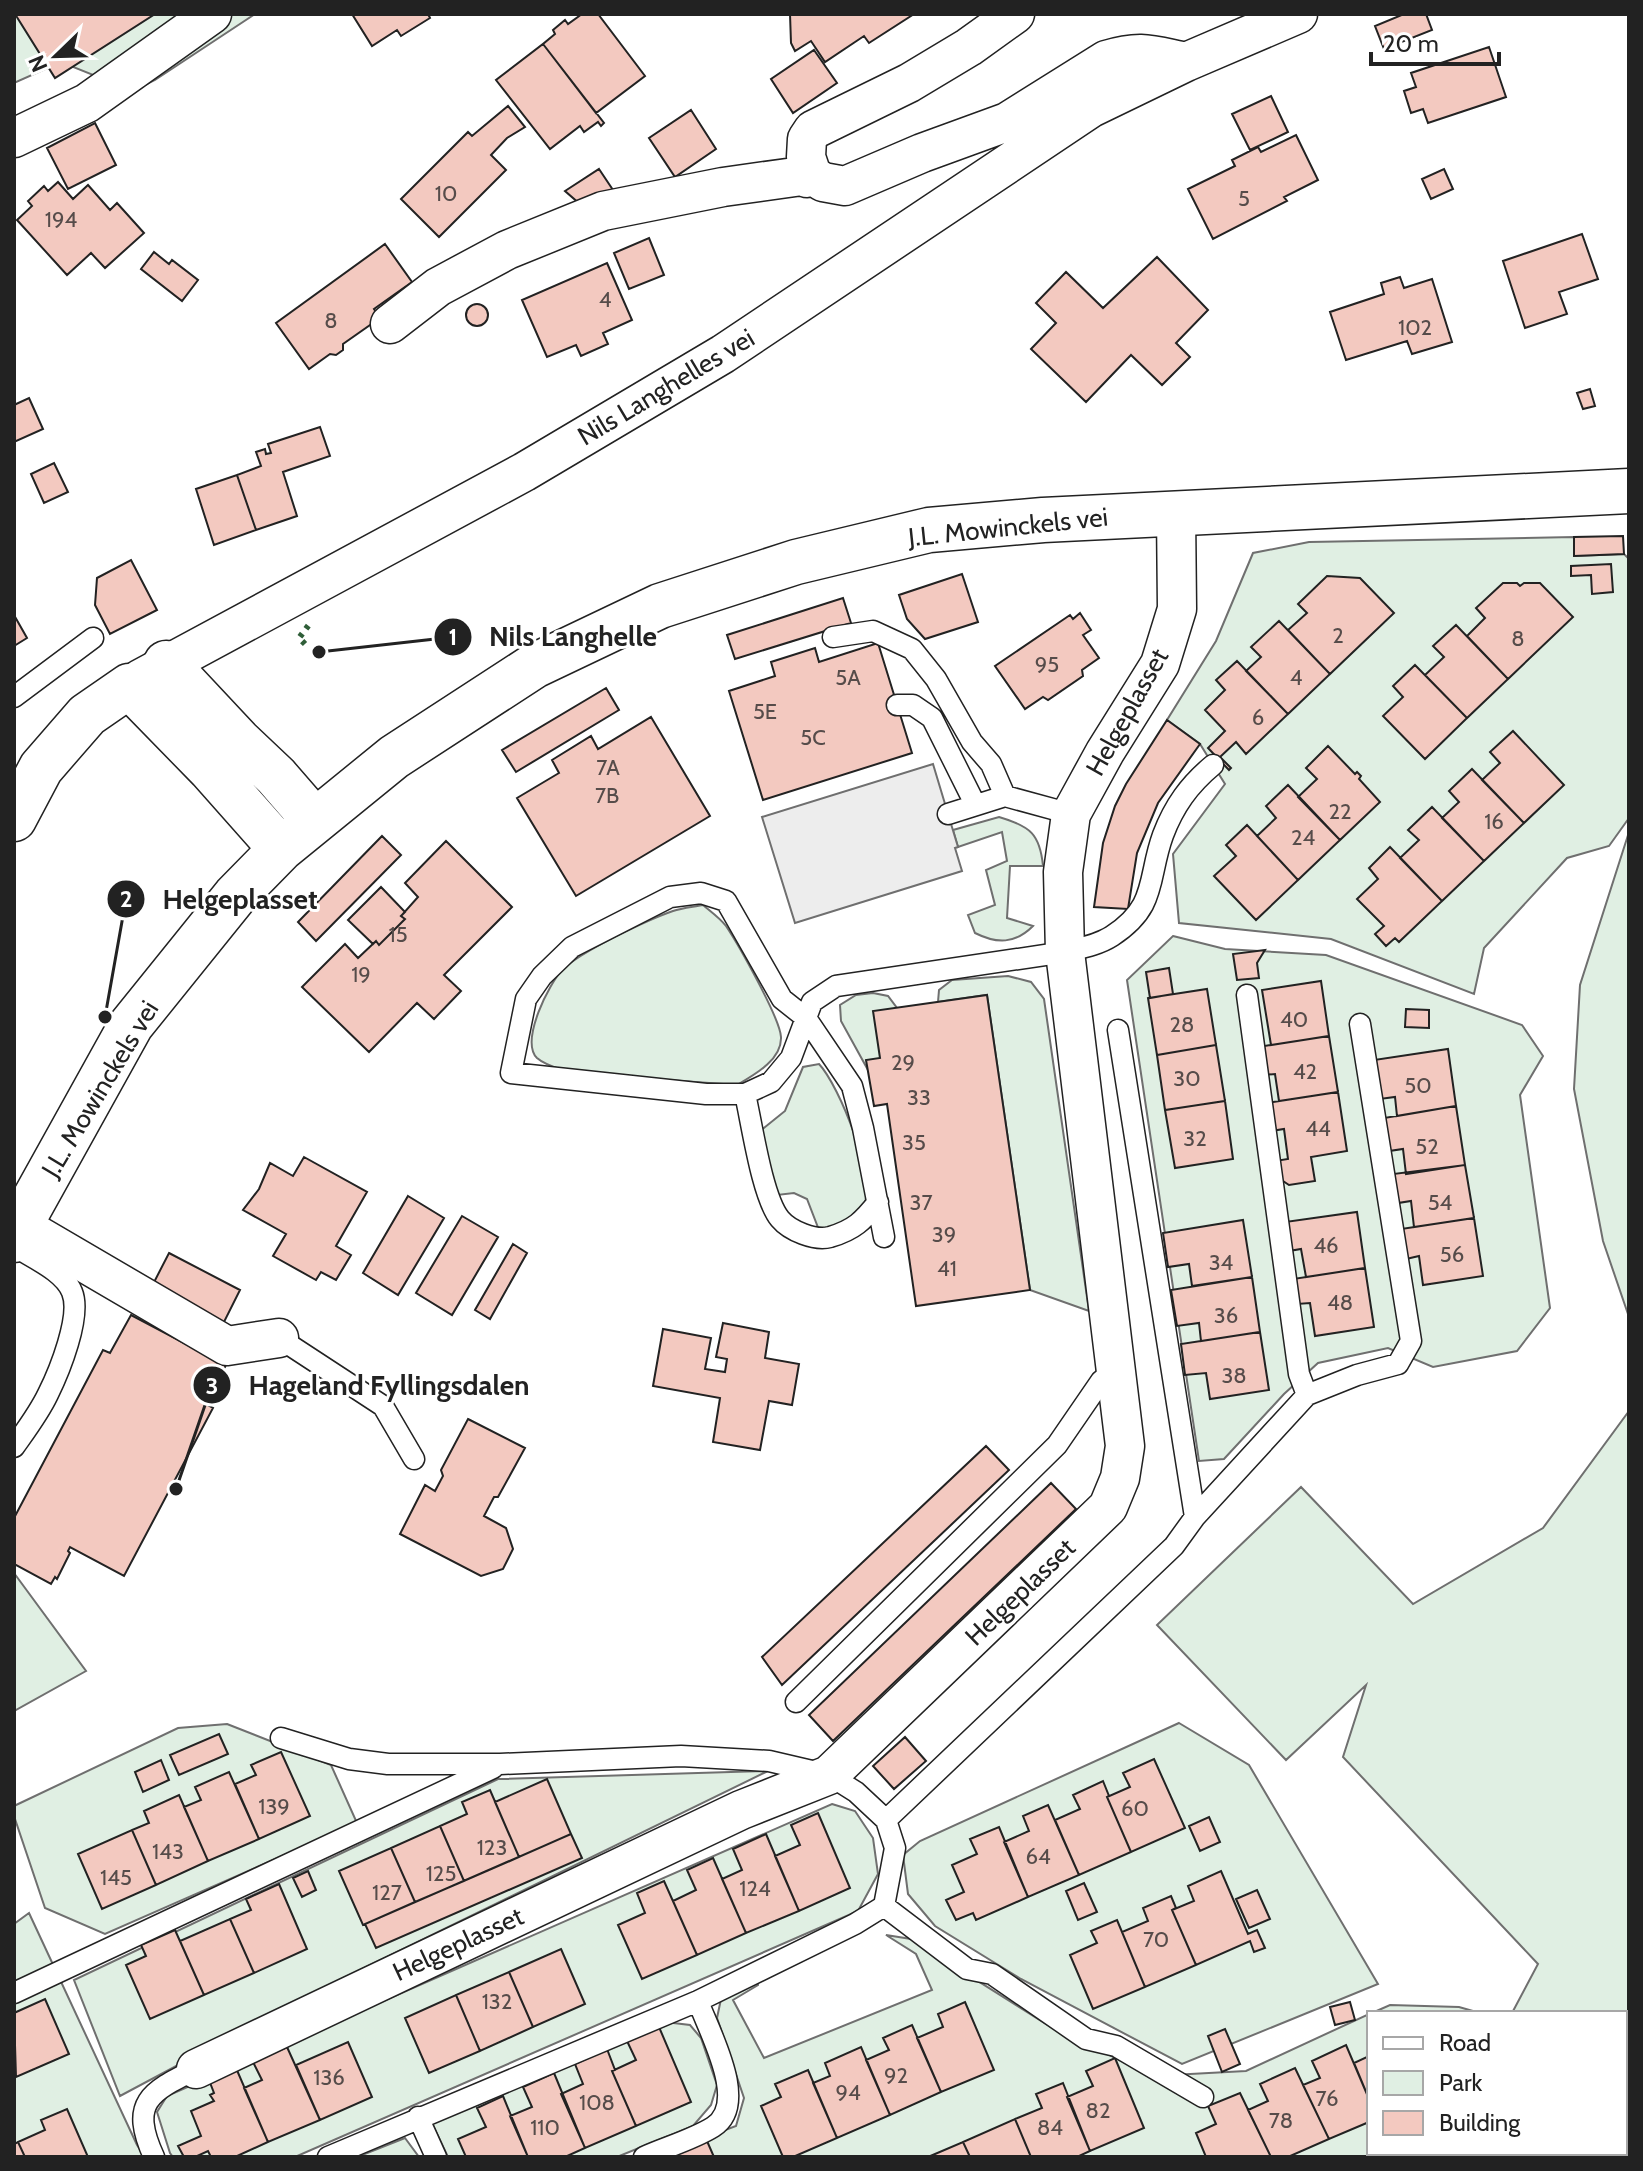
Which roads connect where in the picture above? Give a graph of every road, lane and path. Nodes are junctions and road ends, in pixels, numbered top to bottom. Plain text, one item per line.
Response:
1 (212, 14) edge
2 (1015, 14) edge
3 (1298, 14) edge
4 (1186, 62) junction
5 (14, 138) edge
6 (812, 175) junction
7 (390, 324) dead end
8 (1629, 491) edge
9 (1176, 512) junction
10 (833, 637) dead end
11 (93, 638) dead end
12 (166, 663) junction
13 (129, 686) junction
14 (14, 697) edge
15 (897, 705) dead end
16 (1213, 765) dead end
17 (1005, 796) junction
18 (975, 804) junction
19 (948, 814) dead end
20 (1071, 814) junction
21 (14, 819) edge
22 (315, 821) junction
23 (281, 849) junction
24 (1065, 952) junction
25 (1247, 995) dead end
26 (806, 1018) junction
27 (1360, 1024) dead end
28 (1118, 1030) dead end
29 (745, 1094) junction
30 (878, 1202) junction
31 (16, 1237) edge
32 (884, 1237) dead end
33 (279, 1338) joint
34 (1117, 1368) junction
35 (1307, 1395) junction
36 (14, 1447) edge
37 (414, 1459) dead end
38 (1195, 1517) junction
39 (796, 1702) dead end
40 (281, 1738) dead end
41 (500, 1764) junction
42 (829, 1775) junction
43 (886, 1820) junction
44 (884, 1906) junction
45 (14, 1993) edge
46 (698, 2001) junction
47 (196, 2069) joint
48 (1203, 2097) dead end
49 (418, 2117) junction
50 (154, 2157) edge
51 (328, 2157) edge
52 (436, 2157) edge
53 (644, 2157) edge

1 - 5 street
2 - 6 street
3 - 4 street, Nils Langhelles vei
4 - 6 street
4 - 12 street, Nils Langhelles vei
6 - 7 street
8 - 9 main road, J.L. Mowinckels vei
9 - 20 street, Helgeplasset
9 - 22 main road, J.L. Mowinckels vei
10 - 17 lane
11 - 14 lane
12 - 13 street, Nils Langhelles vei
12 - 22 main road
13 - 21 main road
13 - 23 main road
15 - 18 lane
16 - 24 lane
17 - 18 lane
17 - 20 lane
18 - 19 lane
20 - 24 street, Helgeplasset
22 - 23 main road, J.L. Mowinckels vei
23 - 31 main road, J.L. Mowinckels vei
24 - 26 lane
24 - 34 street, Helgeplasset
25 - 35 lane
26 - 29 lane
26 - 29 lane
26 - 30 lane
27 - 35 lane
28 - 38 lane
29 - 30 lane
30 - 32 lane
31 - 33 street
31 - 36 lane
33 - 37 lane
34 - 39 lane
34 - 42 street, Helgeplasset
35 - 38 lane
38 - 43 lane
40 - 41 lane
41 - 42 lane
41 - 45 lane
42 - 43 lane
42 - 47 street, Helgeplasset
43 - 44 lane
44 - 46 lane
44 - 48 lane
46 - 49 lane
46 - 53 lane
47 - 50 lane, Helgeplasset
49 - 51 lane
49 - 52 lane

